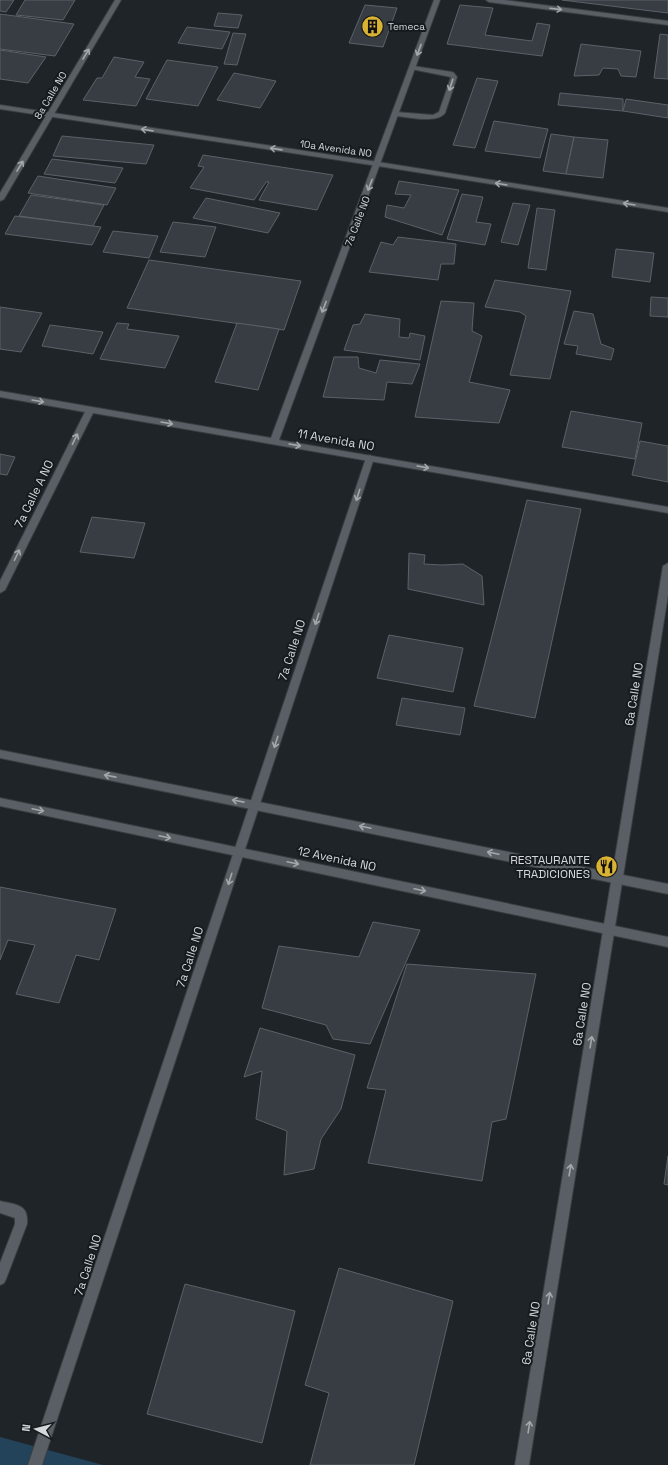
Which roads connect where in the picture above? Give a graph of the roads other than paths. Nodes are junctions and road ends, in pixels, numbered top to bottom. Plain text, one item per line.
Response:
1 (118, 0) edge
2 (437, 0) edge
3 (489, 0) edge
4 (668, 23) edge
5 (413, 68) junction
6 (0, 108) edge
7 (396, 114) junction
8 (50, 116) junction
9 (378, 164) junction
10 (0, 200) edge
11 (668, 210) edge
12 (0, 394) edge
13 (90, 410) junction
14 (274, 442) junction
15 (370, 458) junction
16 (668, 510) edge
17 (668, 566) edge
18 (0, 590) edge
19 (0, 754) edge
20 (0, 802) edge
21 (255, 805) junction
22 (239, 852) junction
23 (617, 878) junction
24 (668, 889) edge
25 (609, 930) junction
26 (668, 942) edge
27 (0, 1206) edge
28 (0, 1279) edge
29 (35, 1465) edge
30 (522, 1465) edge

8 -> 1 street, 8a Calle NO
2 -> 5 street, 7a Calle NO
3 -> 4 street
5 - 7 street, 7a Calle NO
5 -> 7 street
6 - 8 street, 10a Avenida NO
7 - 9 street, 7a Calle NO
9 -> 8 street, 10a Avenida NO
10 -> 8 street, 8a Calle NO
11 -> 9 street, 10a Avenida NO
9 -> 14 street, 7a Calle NO
12 -> 13 street, 11 Avenida NO
13 -> 14 street, 11 Avenida NO
18 -> 13 street, 7a Calle A NO
14 -> 15 street, 11 Avenida NO
15 -> 16 street, 11 Avenida NO
15 -> 21 street, 7a Calle NO
17 - 23 street, 6a Calle NO
21 -> 19 street
20 -> 22 street, 12 Avenida NO
21 - 22 street, 7a Calle NO
23 -> 21 street
22 -> 25 street, 12 Avenida NO
22 -> 29 street, 7a Calle NO
23 - 24 street
23 - 25 street, 6a Calle NO
25 - 26 street, 12 Avenida NO
30 -> 25 street, 6a Calle NO
27 - 28 street

